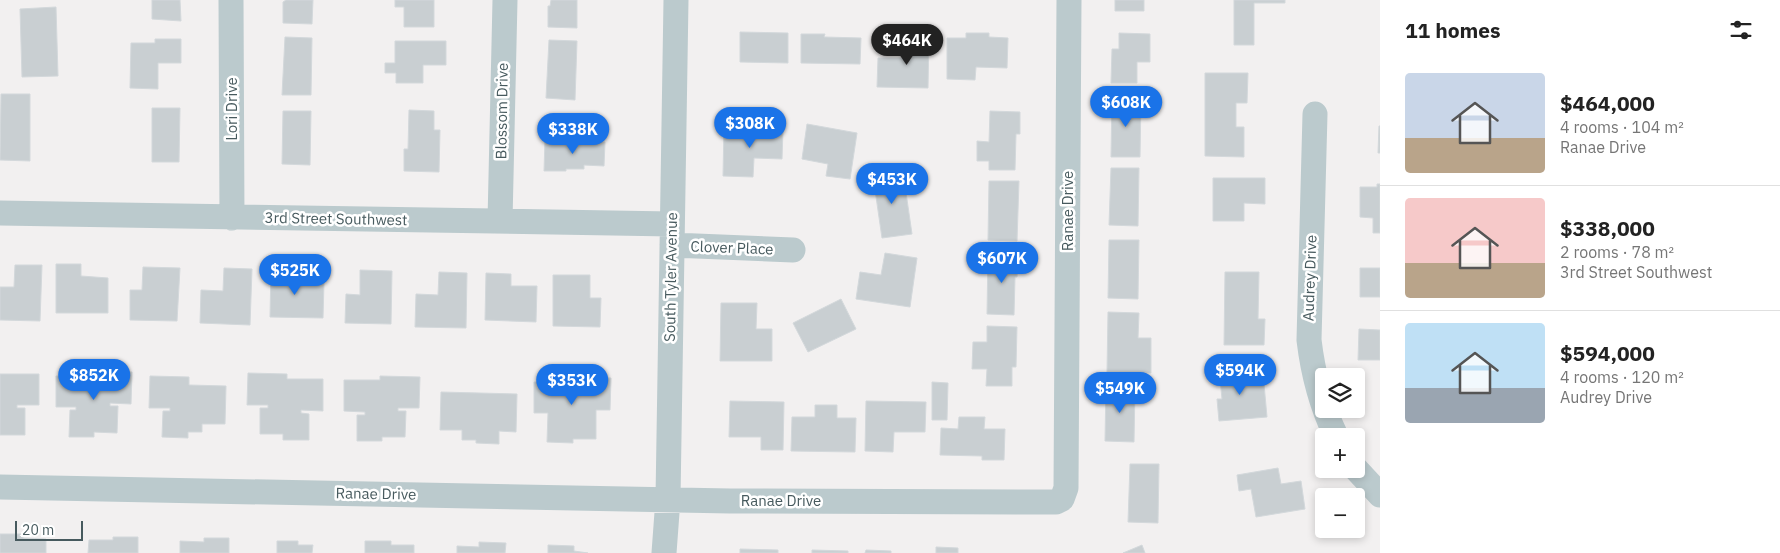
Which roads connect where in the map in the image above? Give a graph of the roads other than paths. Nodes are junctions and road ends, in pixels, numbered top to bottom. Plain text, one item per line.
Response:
1 (231, 0) edge
2 (505, 0) edge
3 (676, 0) edge
4 (1070, 0) edge
5 (1315, 114) dead end
6 (0, 213) edge
7 (232, 218) junction
8 (500, 221) junction
9 (672, 235) junction
10 (793, 250) dead end
11 (1332, 428) edge
12 (1364, 478) edge
13 (0, 488) edge
14 (1380, 495) edge
15 (668, 499) junction
16 (664, 553) edge

1 - 7 street, Lori Drive
2 - 8 street, Blossom Drive
3 - 9 street, South Tyler Avenue
4 - 15 street, Ranae Drive
5 - 11 street, Audrey Drive
6 - 7 street, 3rd Street Southwest
7 - 8 street, 3rd Street Southwest
8 - 9 street, 3rd Street Southwest
9 - 10 street, Clover Place
9 - 15 street, South Tyler Avenue
12 - 14 street
13 - 15 street, Ranae Drive
15 - 16 street, South Tyler Avenue

